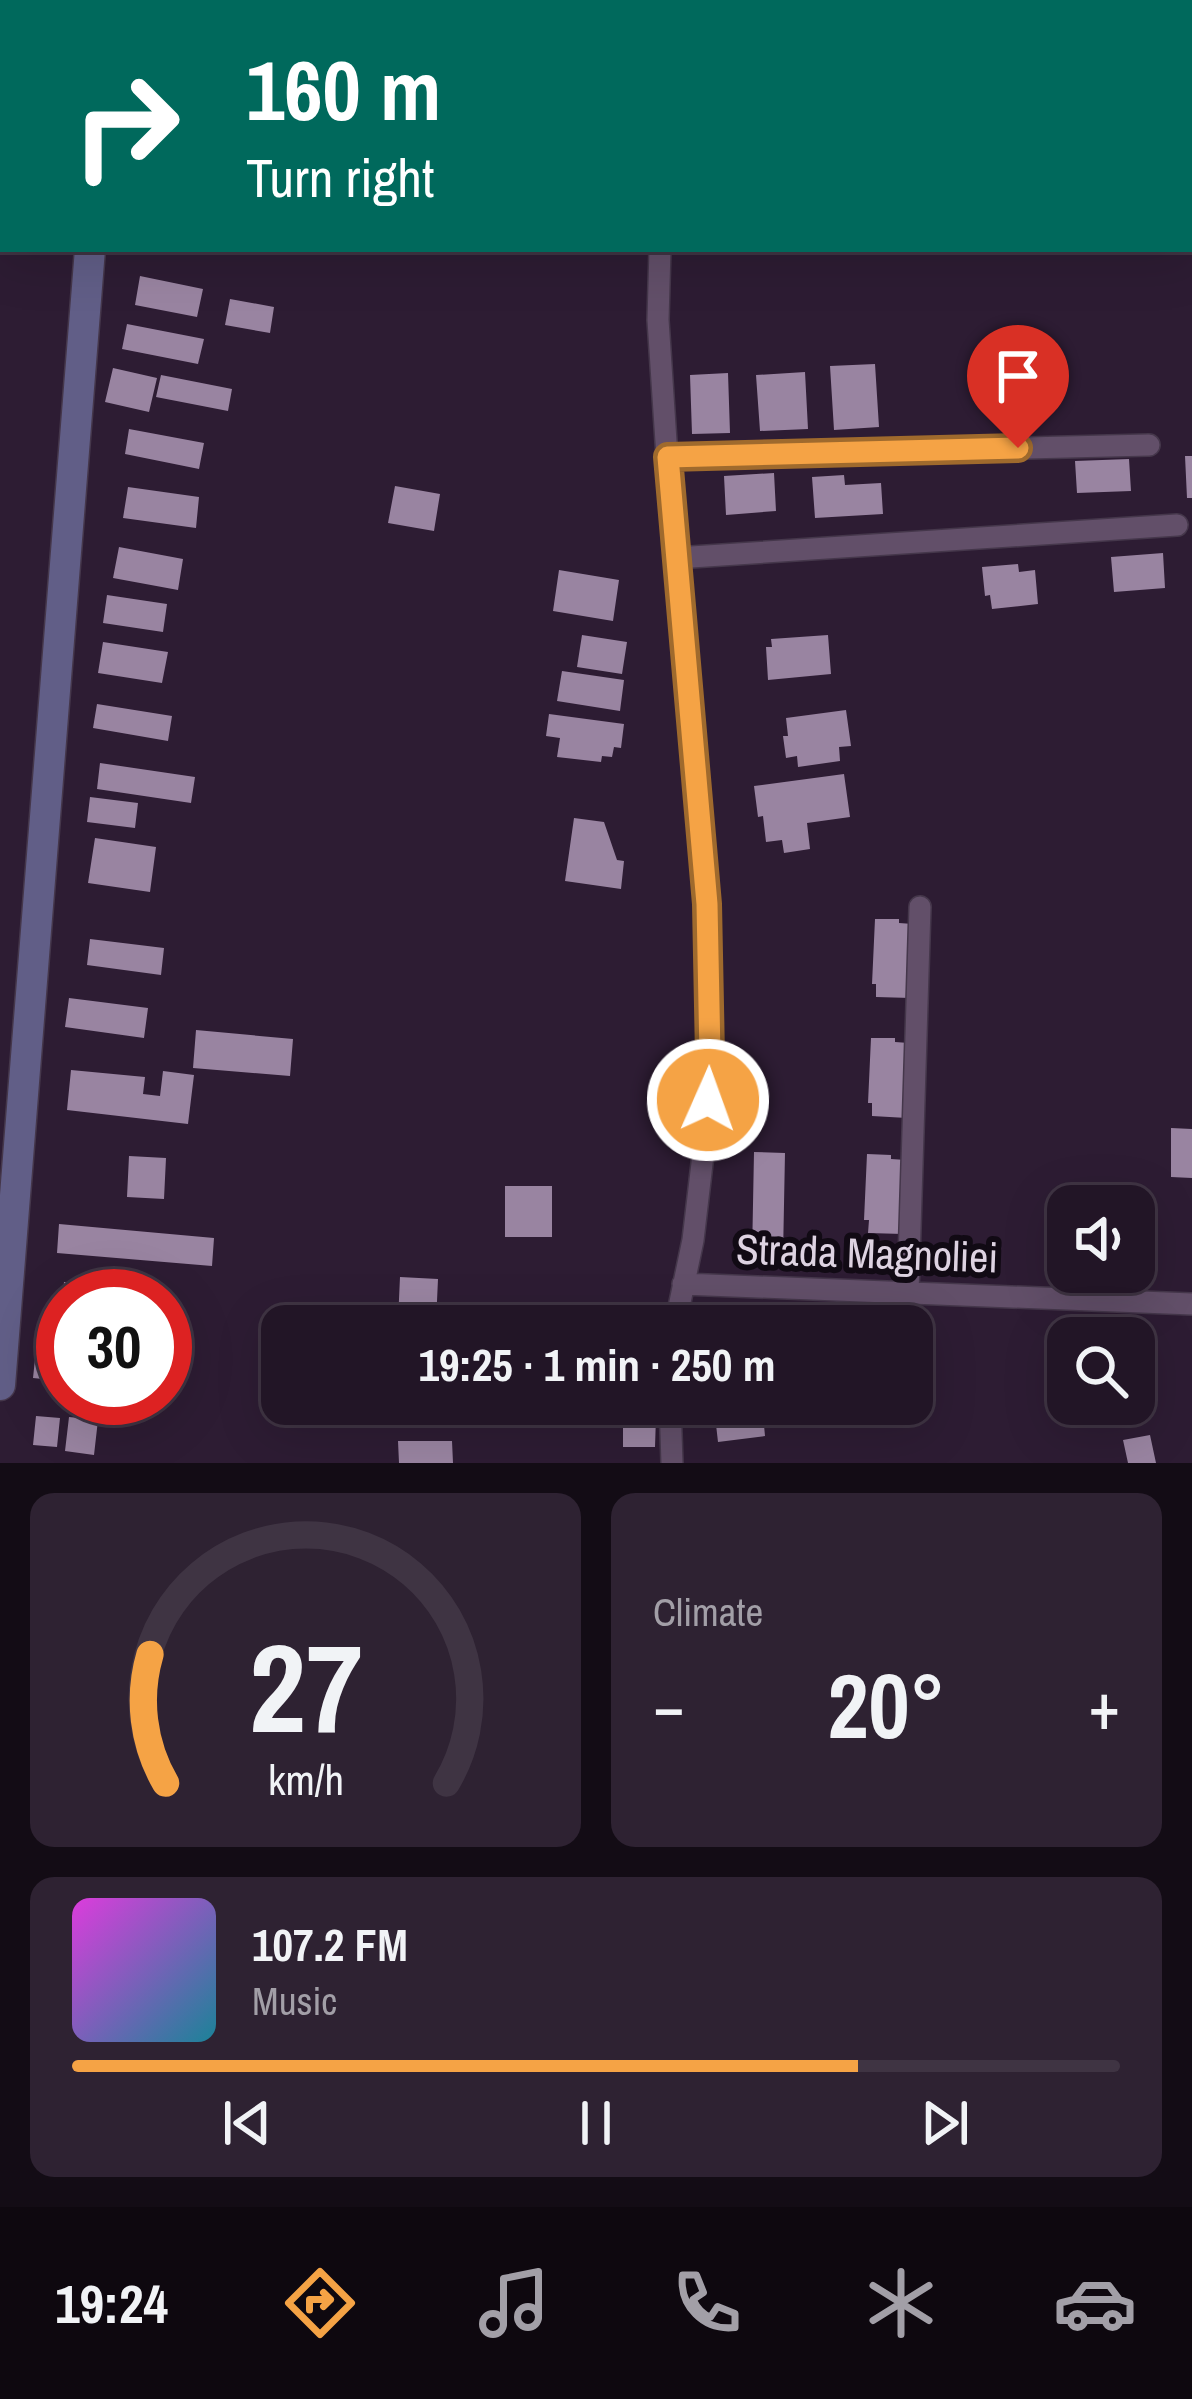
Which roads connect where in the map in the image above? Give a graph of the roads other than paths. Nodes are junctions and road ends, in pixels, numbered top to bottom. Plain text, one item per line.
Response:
1 (90, 252) edge
2 (660, 252) edge
3 (1149, 445) dead end
4 (668, 457) junction
5 (1177, 525) dead end
6 (676, 558) junction
7 (920, 907) dead end
8 (683, 1284) junction
9 (908, 1293) junction
10 (1192, 1304) edge
11 (679, 1305) edge
12 (0, 1385) edge
13 (671, 1425) edge
14 (672, 1463) edge

1 - 12 main road
2 - 4 street
3 - 4 street
4 - 6 street
5 - 6 street
6 - 8 street
7 - 9 street
8 - 9 street, Strada Magnoliei
8 - 11 street
9 - 10 street, Strada Magnoliei
13 - 14 street

